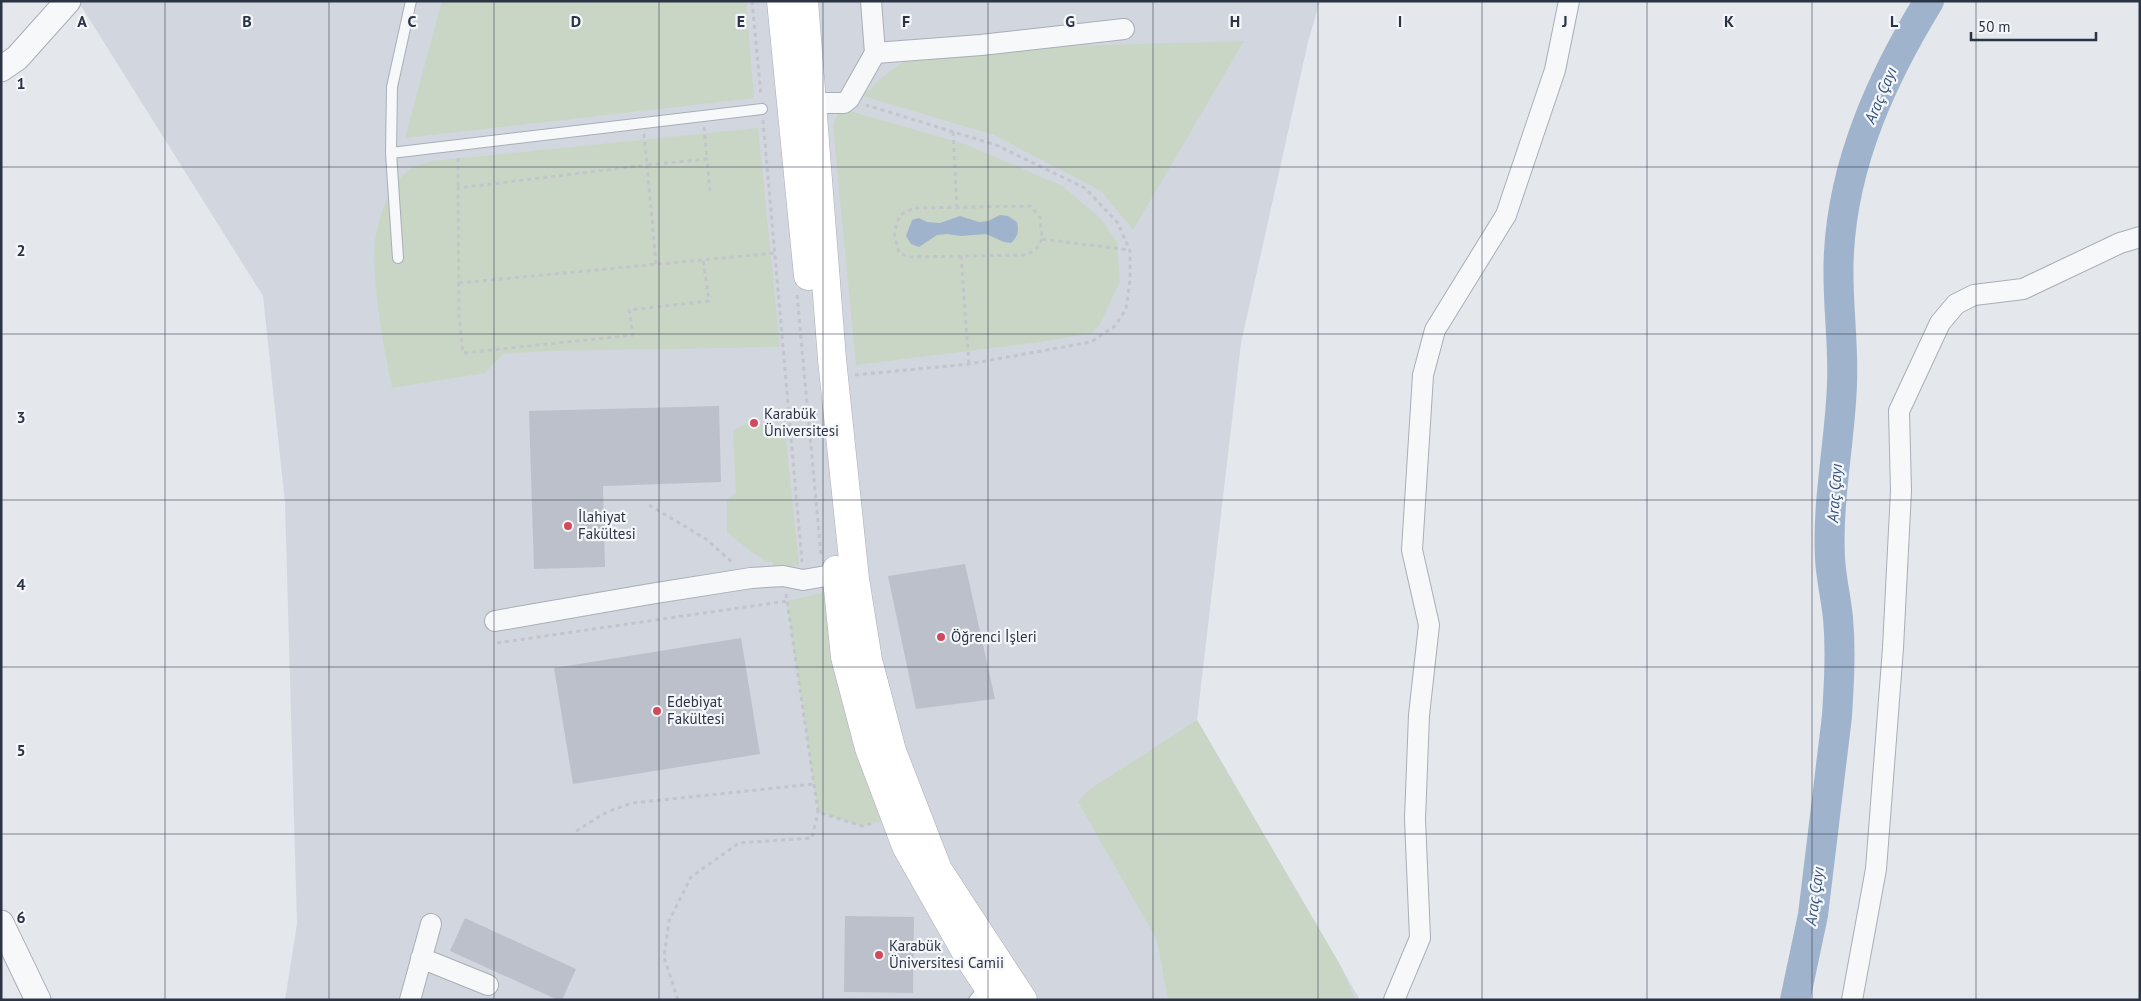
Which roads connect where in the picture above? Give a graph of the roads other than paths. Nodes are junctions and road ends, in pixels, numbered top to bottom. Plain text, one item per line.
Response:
1 (68, 1) edge
2 (410, 1) edge
3 (782, 1) edge
4 (804, 1) edge
5 (870, 1) edge
6 (1569, 1) edge
7 (1124, 29) dead end
8 (875, 53) junction
9 (1, 69) edge
10 (802, 102) junction
11 (762, 109) road end
12 (391, 153) junction
13 (2140, 237) edge
14 (398, 258) dead end
15 (845, 573) junction
16 (496, 621) dead end
17 (1, 923) edge
18 (431, 924) dead end
19 (421, 958) junction
20 (488, 985) dead end
21 (986, 995) edge
22 (38, 1000) edge
23 (410, 1000) edge
24 (1023, 1000) edge
25 (1394, 1000) edge
26 (1852, 1000) edge

1 - 9 street
2 - 12 lane
3 - 10 main road
4 - 10 main road
5 - 8 street
6 - 25 street
7 - 8 street
8 - 10 street
10 - 15 main road
11 - 12 lane
12 - 14 lane
13 - 26 street
15 - 16 street
15 - 21 main road
15 - 24 main road
17 - 22 street
18 - 19 street
19 - 20 street
19 - 23 street

